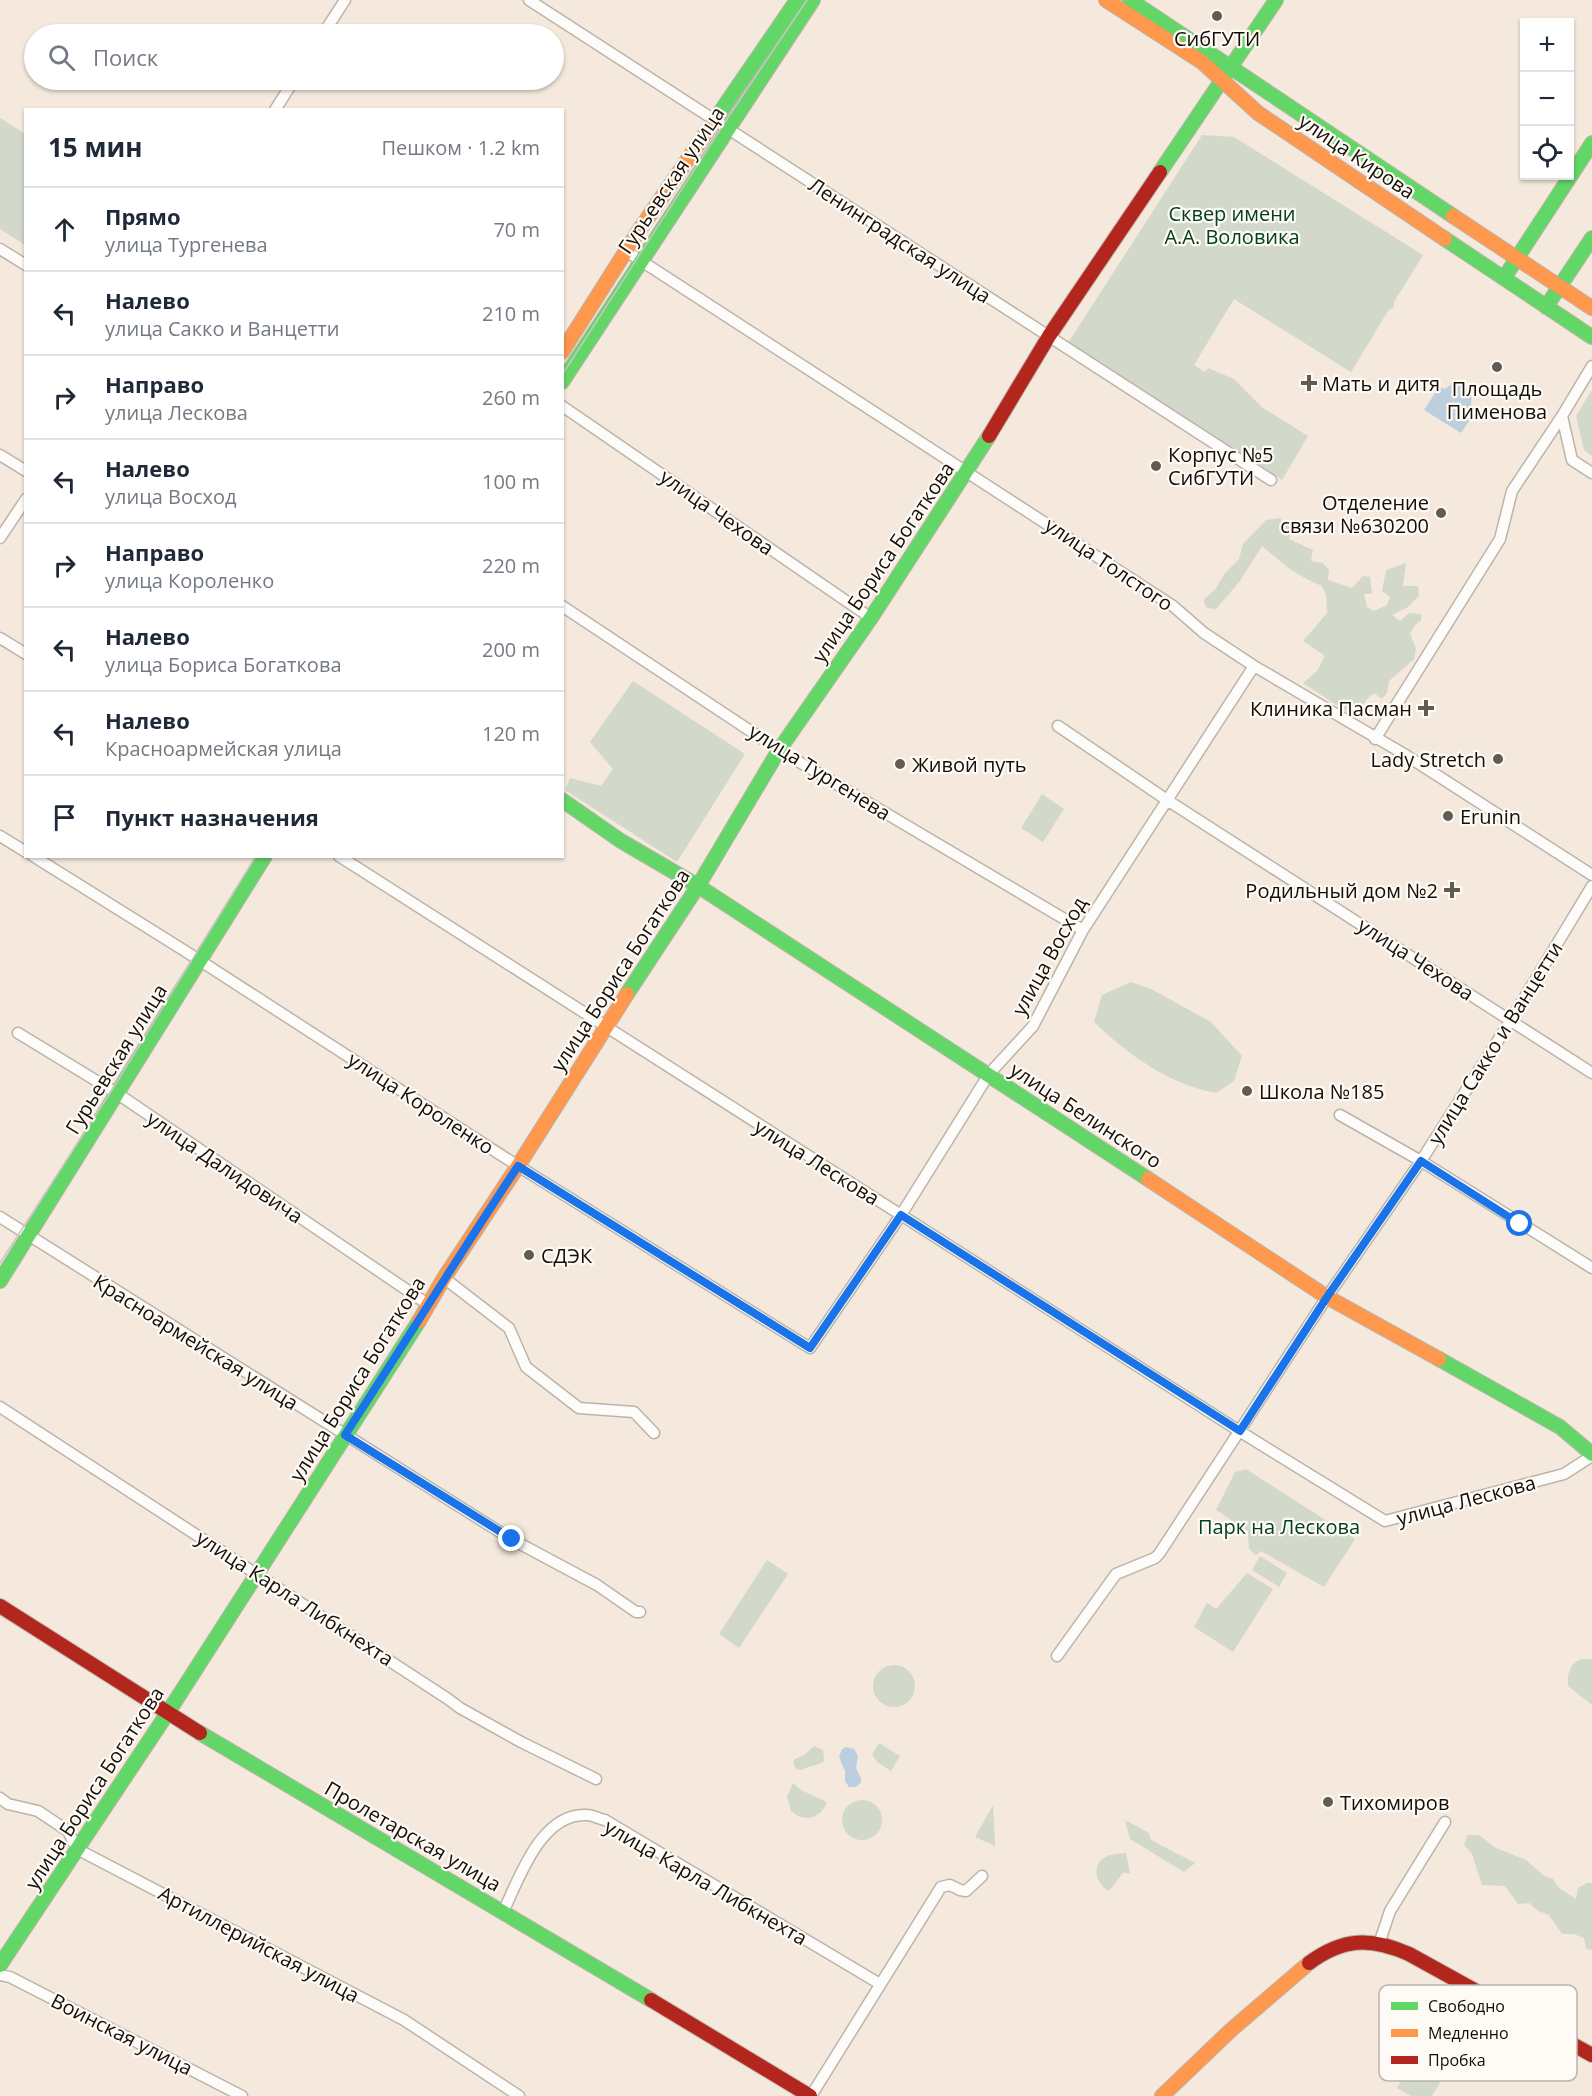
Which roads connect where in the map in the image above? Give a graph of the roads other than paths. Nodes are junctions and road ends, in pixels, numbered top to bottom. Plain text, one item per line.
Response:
1 (345, 0) edge
2 (529, 0) edge
3 (797, 0) edge
4 (813, 0) edge
5 (1106, 0) edge
6 (1130, 0) edge
7 (1276, 0) edge
8 (329, 24) edge
9 (1232, 67) junction
10 (1222, 81) junction
11 (288, 90) edge
12 (276, 108) edge
13 (716, 121) junction
14 (729, 129) junction
15 (1592, 143) edge
16 (1592, 238) edge
17 (0, 249) edge
18 (626, 251) junction
19 (642, 260) junction
20 (1516, 260) junction
21 (24, 264) edge
22 (1504, 278) junction
23 (1560, 287) junction
24 (1546, 307) junction
25 (1592, 308) edge
26 (1049, 336) junction
27 (1592, 337) edge
28 (564, 349) edge
29 (1592, 366) edge
30 (564, 379) edge
31 (564, 407) edge
32 (1562, 416) junction
33 (0, 455) edge
34 (24, 470) edge
35 (968, 471) junction
36 (1592, 473) edge
37 (1271, 480) dead end
38 (24, 501) edge
39 (0, 538) edge
40 (564, 607) edge
41 (871, 618) junction
42 (0, 638) edge
43 (24, 653) edge
44 (1254, 666) junction
45 (1059, 726) dead end
46 (1375, 739) junction
47 (779, 750) junction
48 (1167, 800) junction
49 (564, 801) edge
50 (0, 836) edge
51 (24, 851) edge
52 (36, 858) edge
53 (264, 858) edge
54 (342, 858) edge
55 (1592, 875) edge
56 (698, 886) junction
57 (1592, 886) edge
58 (1083, 930) junction
59 (201, 961) junction
60 (1511, 1020) junction
61 (605, 1027) junction
62 (18, 1033) dead end
63 (1592, 1073) edge
64 (989, 1074) junction
65 (118, 1094) junction
66 (1340, 1115) dead end
67 (1421, 1161) junction
68 (518, 1166) junction
69 (901, 1215) junction
70 (0, 1217) edge
71 (28, 1235) junction
72 (1592, 1268) edge
73 (444, 1278) junction
74 (0, 1281) edge
75 (1327, 1297) junction
76 (429, 1305) junction
77 (810, 1348) joint
78 (0, 1407) edge
79 (1240, 1431) junction
80 (654, 1433) dead end
81 (345, 1435) junction
82 (1592, 1455) edge
83 (256, 1572) junction
84 (0, 1606) edge
85 (640, 1612) dead end
86 (1057, 1656) dead end
87 (167, 1714) junction
88 (596, 1779) dead end
89 (0, 1798) edge
90 (1444, 1822) dead end
91 (77, 1850) junction
92 (982, 1876) dead end
93 (504, 1912) junction
94 (1375, 1943) junction
95 (0, 1965) edge
96 (0, 1975) edge
97 (880, 1984) junction
98 (1465, 1985) edge
99 (1577, 2047) edge
100 (1592, 2055) edge
101 (242, 2096) edge
102 (519, 2096) edge
103 (810, 2096) edge
104 (1162, 2096) edge

1 - 8 street
2 - 13 street, Ленинградская улица
3 - 13 main road, Гурьевская улица
4 - 14 main road, Гурьевская улица
5 - 10 main road, улица Кирова
6 - 9 main road, улица Кирова
7 - 9 main road, улица Бориса Богаткова
9 - 10 main road, улица Бориса Богаткова
9 - 20 main road, улица Кирова
10 - 22 main road, улица Кирова
10 - 26 main road, улица Бориса Богаткова
11 - 12 street
13 - 14 street, Ленинградская улица
13 - 18 main road, Гурьевская улица
14 - 19 main road, Гурьевская улица
14 - 26 street, Ленинградская улица
15 - 20 main road
16 - 23 main road
17 - 21 street
18 - 19 street, улица Толстого
18 - 28 main road, Гурьевская улица
19 - 30 main road, Гурьевская улица
19 - 35 street, улица Толстого
20 - 22 main road
20 - 23 main road, улица Кирова
22 - 24 main road, улица Кирова
23 - 24 main road
23 - 25 main road, улица Кирова
24 - 27 main road, улица Кирова
26 - 35 main road, улица Бориса Богаткова
26 - 37 street, Ленинградская улица
29 - 32 street
31 - 41 street, улица Чехова
32 - 36 street
32 - 46 street
33 - 34 street
35 - 41 main road, улица Бориса Богаткова
35 - 44 street, улица Толстого
38 - 39 street
40 - 47 street, улица Тургенева
41 - 47 main road, улица Бориса Богаткова
42 - 43 street
44 - 46 street, улица Толстого
44 - 48 street, улица Восход
45 - 48 street, улица Чехова
46 - 55 street, улица Толстого
47 - 56 main road, улица Бориса Богаткова
47 - 58 street, улица Тургенева
48 - 58 street, улица Восход
48 - 60 street, улица Чехова
49 - 56 main road, улица Белинского
50 - 51 street
52 - 59 street, улица Короленко
53 - 59 main road, Гурьевская улица
54 - 61 street, улица Лескова
56 - 61 main road, улица Бориса Богаткова
56 - 64 main road, улица Белинского
57 - 60 street, улица Сакко и Ванцетти
58 - 64 street, улица Восход
59 - 65 main road, Гурьевская улица
59 - 68 street, улица Короленко
60 - 63 street, улица Чехова
60 - 67 street, улица Сакко и Ванцетти
61 - 68 main road, улица Бориса Богаткова
61 - 69 street, улица Лескова
62 - 65 street, улица Далидовича
64 - 69 street, улица Восход
64 - 75 main road, улица Белинского
65 - 71 main road, Гурьевская улица
65 - 76 street, улица Далидовича
66 - 67 street
67 - 72 street
67 - 75 street, улица Сакко и Ванцетти
68 - 73 main road, улица Бориса Богаткова
68 - 77 street, улица Короленко
69 - 77 street, улица Восход
69 - 79 street, улица Лескова
70 - 71 street, Красноармейская улица
71 - 74 main road, Гурьевская улица
71 - 81 street, Красноармейская улица
73 - 76 main road, улица Бориса Богаткова
73 - 80 street
75 - 79 street, улица Сакко и Ванцетти
75 - 82 main road, улица Белинского
76 - 81 main road, улица Бориса Богаткова
78 - 83 street, улица Карла Либкнехта
79 - 82 street, улица Лескова
79 - 86 street, улица Сакко и Ванцетти
81 - 83 main road, улица Бориса Богаткова
81 - 85 street, Красноармейская улица
83 - 87 main road, улица Бориса Богаткова
83 - 88 street, улица Карла Либкнехта
84 - 87 main road, Пролетарская улица
87 - 91 main road, улица Бориса Богаткова
87 - 93 main road, Пролетарская улица
89 - 91 street, Артиллерийская улица
90 - 94 street
91 - 95 main road, улица Бориса Богаткова
91 - 102 street, Артиллерийская улица
92 - 97 street
93 - 97 street, улица Карла Либкнехта
93 - 103 main road, Пролетарская улица
94 - 98 main road
94 - 104 main road
96 - 101 street, Воинская улица
97 - 103 street
99 - 100 main road

